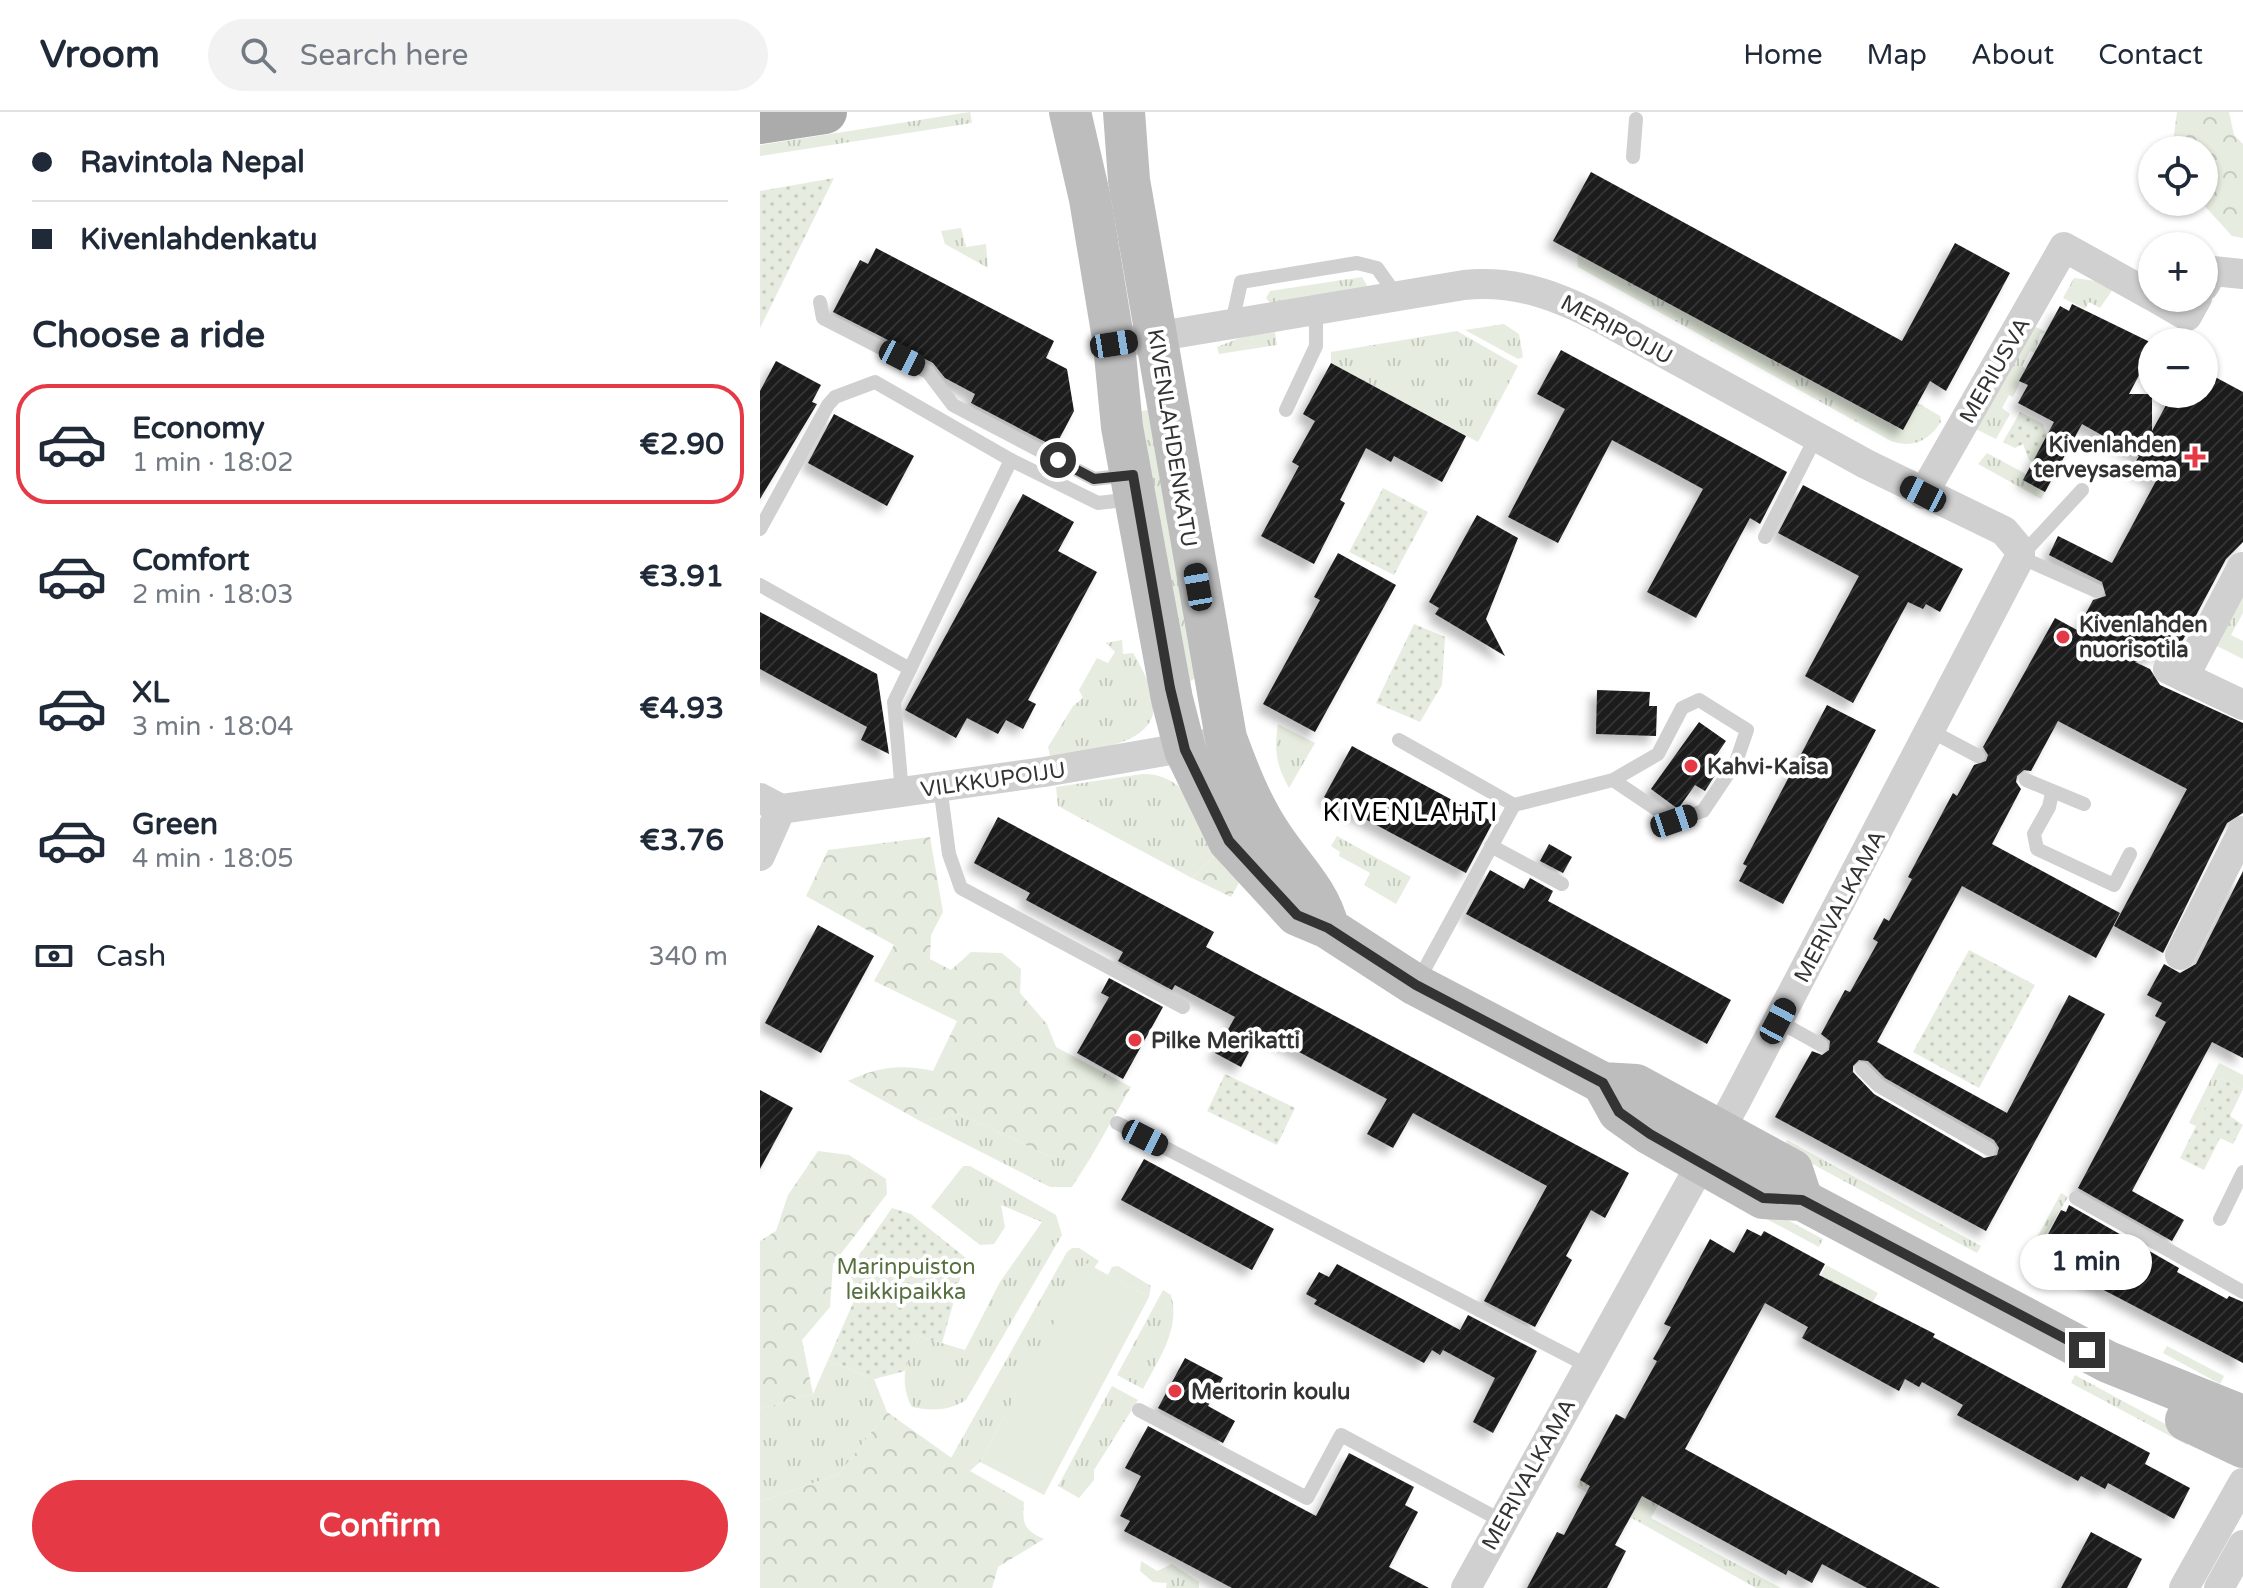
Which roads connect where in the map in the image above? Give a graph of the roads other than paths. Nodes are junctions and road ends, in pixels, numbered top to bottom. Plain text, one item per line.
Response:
1 (825, 112) edge
2 (1070, 112) edge
3 (1124, 112) edge
4 (1636, 119) dead end
5 (760, 122) edge
6 (1633, 157) dead end
7 (2218, 272) edge
8 (2243, 274) edge
9 (2138, 288) edge
10 (1397, 296) junction
11 (820, 302) dead end
12 (1316, 310) junction
13 (1232, 323) junction
14 (1157, 336) junction
15 (1114, 344) junction
16 (1286, 410) dead end
17 (1816, 437) junction
18 (1011, 460) junction
19 (1135, 487) junction
20 (2082, 490) dead end
21 (1923, 494) junction
22 (760, 529) edge
23 (1765, 537) dead end
24 (2020, 557) junction
25 (2242, 567) edge
26 (760, 585) edge
27 (2097, 591) dead end
28 (910, 669) junction
29 (2243, 705) edge
30 (1931, 731) junction
31 (1226, 738) junction
32 (1399, 740) dead end
33 (1185, 750) junction
34 (1978, 756) dead end
35 (1613, 780) junction
36 (2026, 780) dead end
37 (940, 786) junction
38 (902, 792) junction
39 (2052, 793) junction
40 (770, 803) edge
41 (2084, 804) dead end
42 (1514, 805) junction
43 (2243, 831) edge
44 (1491, 846) junction
45 (2130, 854) dead end
46 (760, 856) edge
47 (1562, 884) dead end
48 (1328, 928) junction
49 (2177, 942) dead end
50 (1416, 985) junction
51 (1183, 1007) dead end
52 (1778, 1021) junction
53 (1821, 1045) dead end
54 (1862, 1069) dead end
55 (1117, 1123) dead end
56 (1710, 1146) junction
57 (1989, 1149) dead end
58 (2243, 1172) edge
59 (2076, 1198) dead end
60 (2220, 1219) dead end
61 (2243, 1292) edge
62 (2108, 1362) junction
63 (1588, 1366) junction
64 (1139, 1410) dead end
65 (2243, 1416) edge
66 (2243, 1447) edge
67 (2243, 1483) edge
68 (1502, 1521) junction
69 (2243, 1545) edge
70 (1466, 1588) edge
71 (2184, 1588) edge
72 (2219, 1588) edge

1 - 5 main road
2 - 15 street, KIVENLAHDENKATU
3 - 14 street, KIVENLAHDENKATU
4 - 6 lane
7 - 8 street
9 - 21 street, MERIUSVA
10 - 12 street, MERIPOIJU
10 - 13 lane
10 - 17 street, MERIPOIJU
11 - 19 lane
12 - 13 street, MERIPOIJU
12 - 16 lane
13 - 14 street, MERIPOIJU
14 - 15 street, MERIPOIJU
14 - 31 street, KIVENLAHDENKATU
15 - 19 street, KIVENLAHDENKATU
17 - 21 street, MERIPOIJU
17 - 23 lane
18 - 19 lane
18 - 22 lane
18 - 28 lane
19 - 33 street, KIVENLAHDENKATU
20 - 24 lane
21 - 24 street, MERIPOIJU
24 - 27 lane
24 - 30 street, MERIVALKAMA
25 - 29 street
26 - 28 lane
28 - 38 lane
30 - 34 lane
30 - 52 street, MERIVALKAMA
31 - 33 street, VILKKUPOIJU
31 - 48 street, KIVENLAHDENKATU
32 - 42 lane
33 - 37 street, VILKKUPOIJU
33 - 48 street, KIVENLAHDENKATU
35 - 35 lane
35 - 42 lane
36 - 39 lane
37 - 38 street, VILKKUPOIJU
37 - 51 lane
38 - 40 street, VILKKUPOIJU
39 - 41 lane
39 - 45 lane
40 - 46 street
42 - 44 lane
43 - 49 street
44 - 47 lane
44 - 50 lane
48 - 50 street, KIVENLAHDENKATU
50 - 56 street, KIVENLAHDENKATU
52 - 53 lane
52 - 56 street, MERIVALKAMA
54 - 57 lane
55 - 63 lane
56 - 62 street, KIVENLAHDENKATU
56 - 63 street, MERIVALKAMA
58 - 60 lane
59 - 61 lane
62 - 65 street, KIVENLAHDENKATU
62 - 66 street, KIVENLAHDENKATU
63 - 68 street, MERIVALKAMA
64 - 68 lane
67 - 71 street
68 - 70 street, MERIVALKAMA
69 - 72 street

